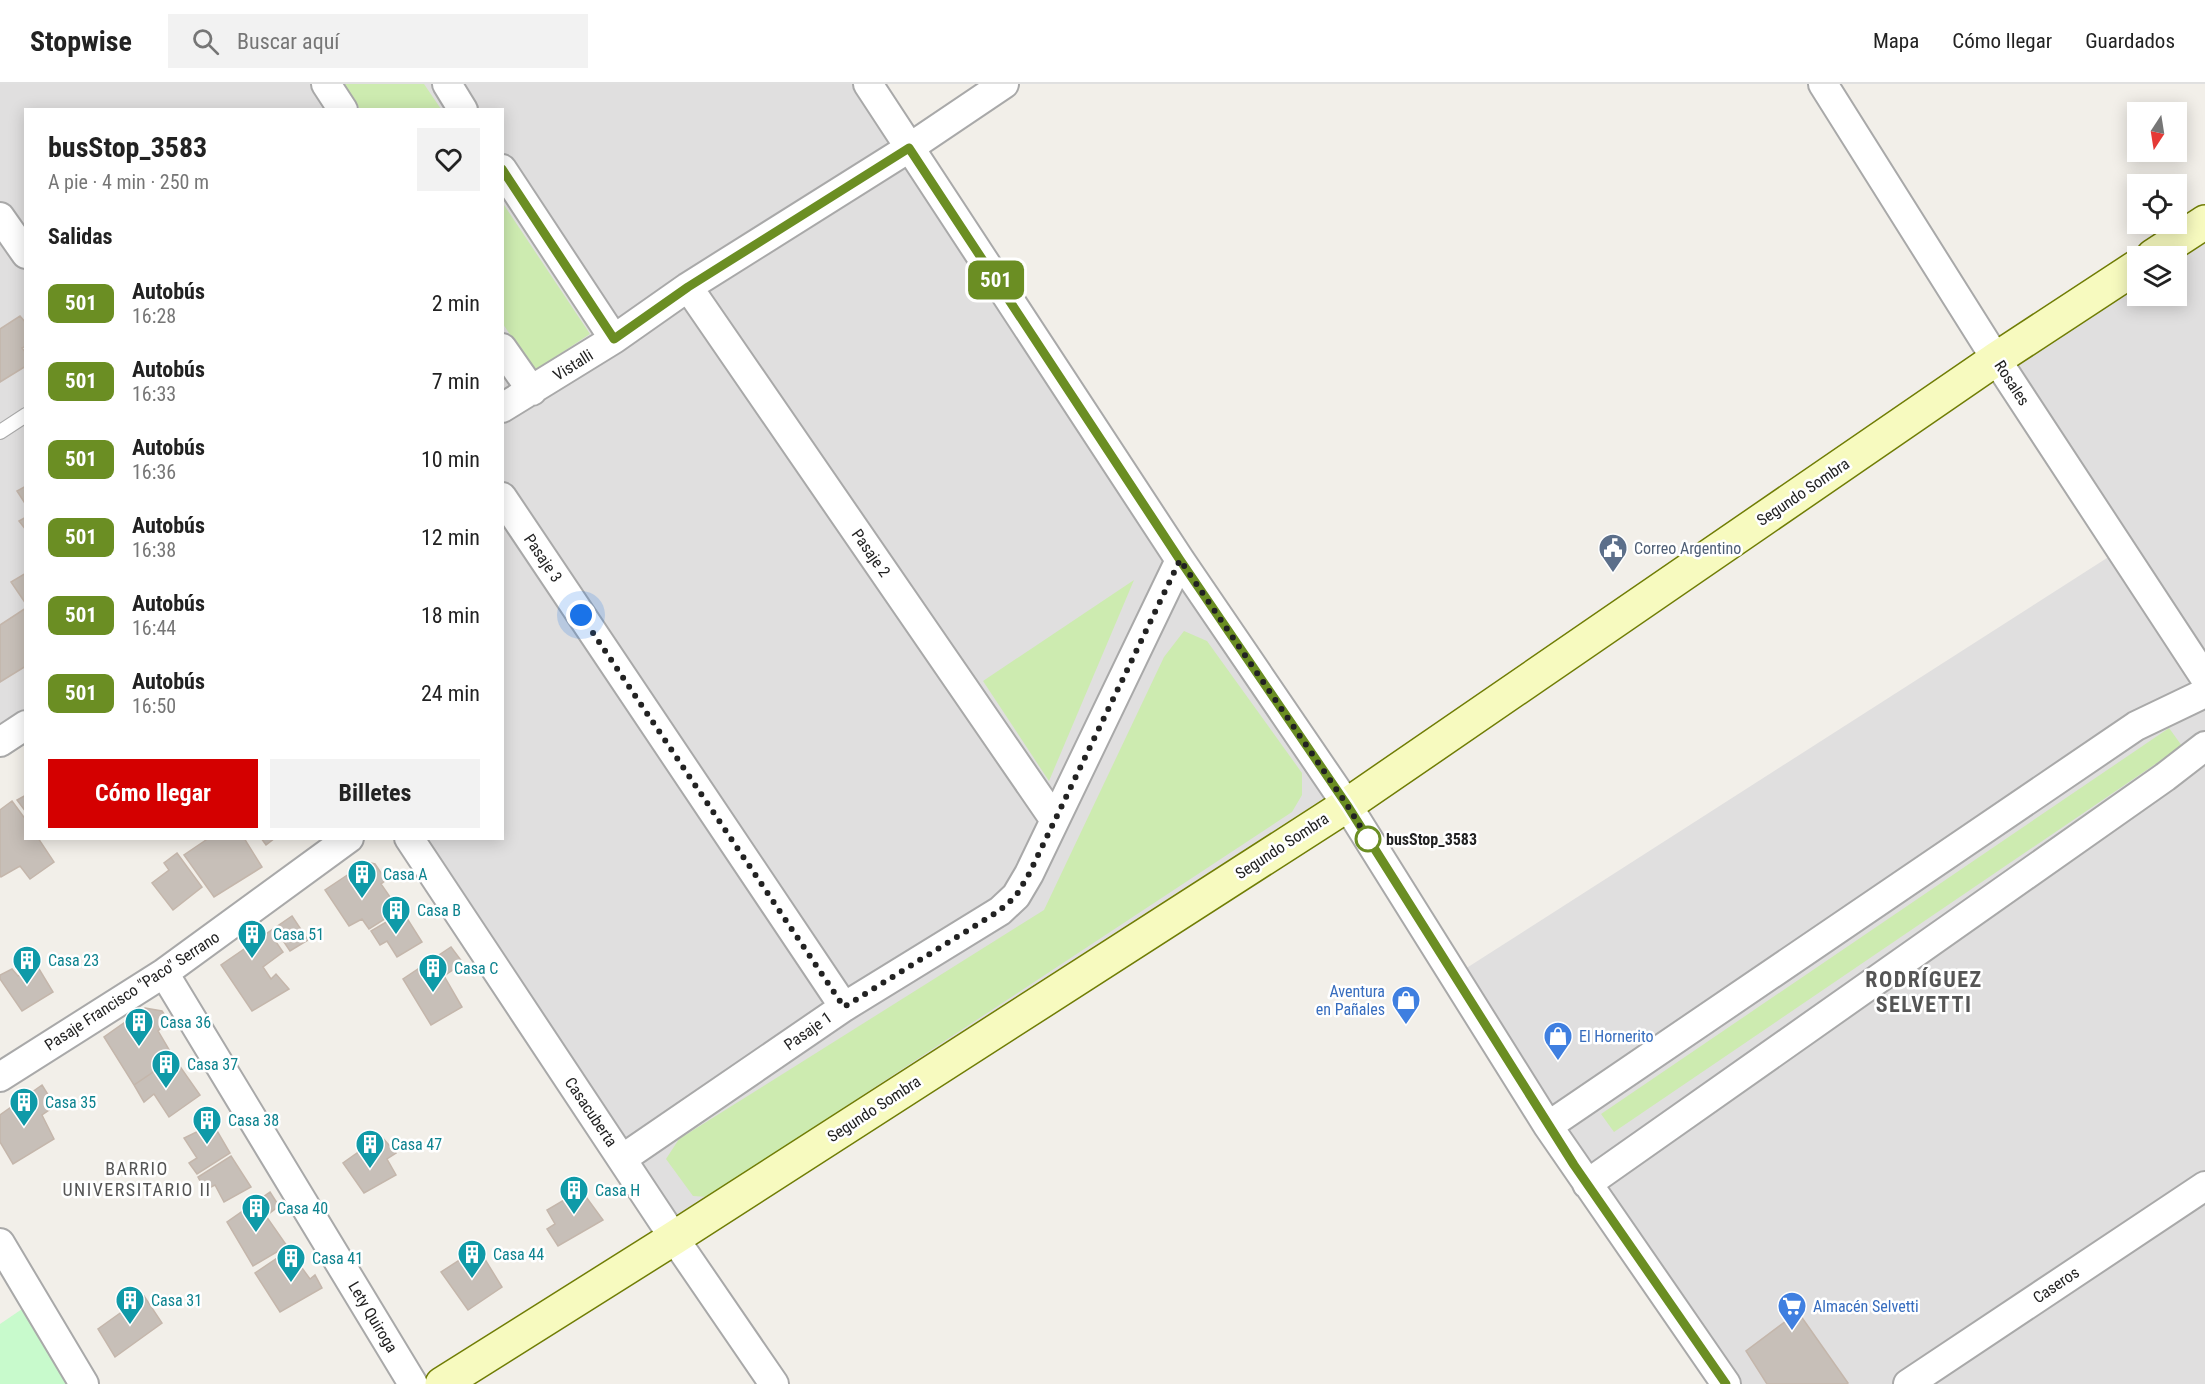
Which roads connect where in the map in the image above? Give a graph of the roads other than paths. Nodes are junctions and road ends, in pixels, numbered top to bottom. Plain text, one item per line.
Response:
1 (326, 84) edge
2 (447, 84) edge
3 (868, 84) edge
4 (1004, 84) edge
5 (1823, 84) edge
6 (342, 108) edge
7 (463, 108) edge
8 (909, 148) junction
9 (504, 172) edge
10 (0, 217) edge
11 (2205, 222) edge
12 (2168, 246) edge
13 (24, 251) edge
14 (2127, 273) edge
15 (688, 287) junction
16 (614, 339) junction
17 (504, 351) edge
18 (1996, 359) junction
19 (531, 391) junction
20 (504, 407) edge
21 (24, 416) edge
22 (0, 432) edge
23 (504, 500) edge
24 (1180, 560) junction
25 (2205, 678) edge
26 (2205, 693) edge
27 (24, 726) edge
28 (0, 742) edge
29 (2205, 746) edge
30 (1347, 805) junction
31 (1054, 819) junction
32 (347, 840) edge
33 (410, 840) edge
34 (164, 973) junction
35 (844, 1007) junction
36 (0, 1077) edge
37 (1548, 1126) junction
38 (622, 1160) junction
39 (1587, 1184) junction
40 (2205, 1186) edge
41 (674, 1238) junction
42 (0, 1243) edge
43 (84, 1384) edge
44 (413, 1384) edge
45 (442, 1384) edge
46 (774, 1384) edge
47 (1726, 1384) edge
48 (1908, 1384) edge

1 - 6 street
2 - 7 street
3 - 8 street
4 - 8 street, Vistalli
5 - 18 street, Rosales
8 - 15 street, Vistalli
8 - 24 street
9 - 16 street
10 - 13 street
11 - 12 street
14 - 18 street, Segundo Sombra
15 - 16 street, Vistalli
15 - 31 street, Pasaje 2
16 - 19 street, Vistalli
17 - 19 street
18 - 25 street, Rosales
18 - 30 street, Segundo Sombra
19 - 20 street, Vistalli
21 - 22 lane
23 - 35 street, Pasaje 3
24 - 30 street
24 - 31 street, Pasaje 1
26 - 37 street
27 - 28 street
29 - 39 street
30 - 37 street
30 - 41 street, Segundo Sombra
31 - 35 street, Pasaje 1
32 - 34 street, Pasaje Francisco "Paco" Serrano
33 - 38 street, Casacuberta
34 - 36 street, Pasaje Francisco "Paco" Serrano
34 - 44 street, Lety Quiroga
35 - 38 street, Pasaje 1
37 - 39 street
38 - 41 street, Casacuberta
39 - 47 street
40 - 48 street, Caseros
41 - 45 street, Segundo Sombra
41 - 46 street, Casacuberta
42 - 43 street

